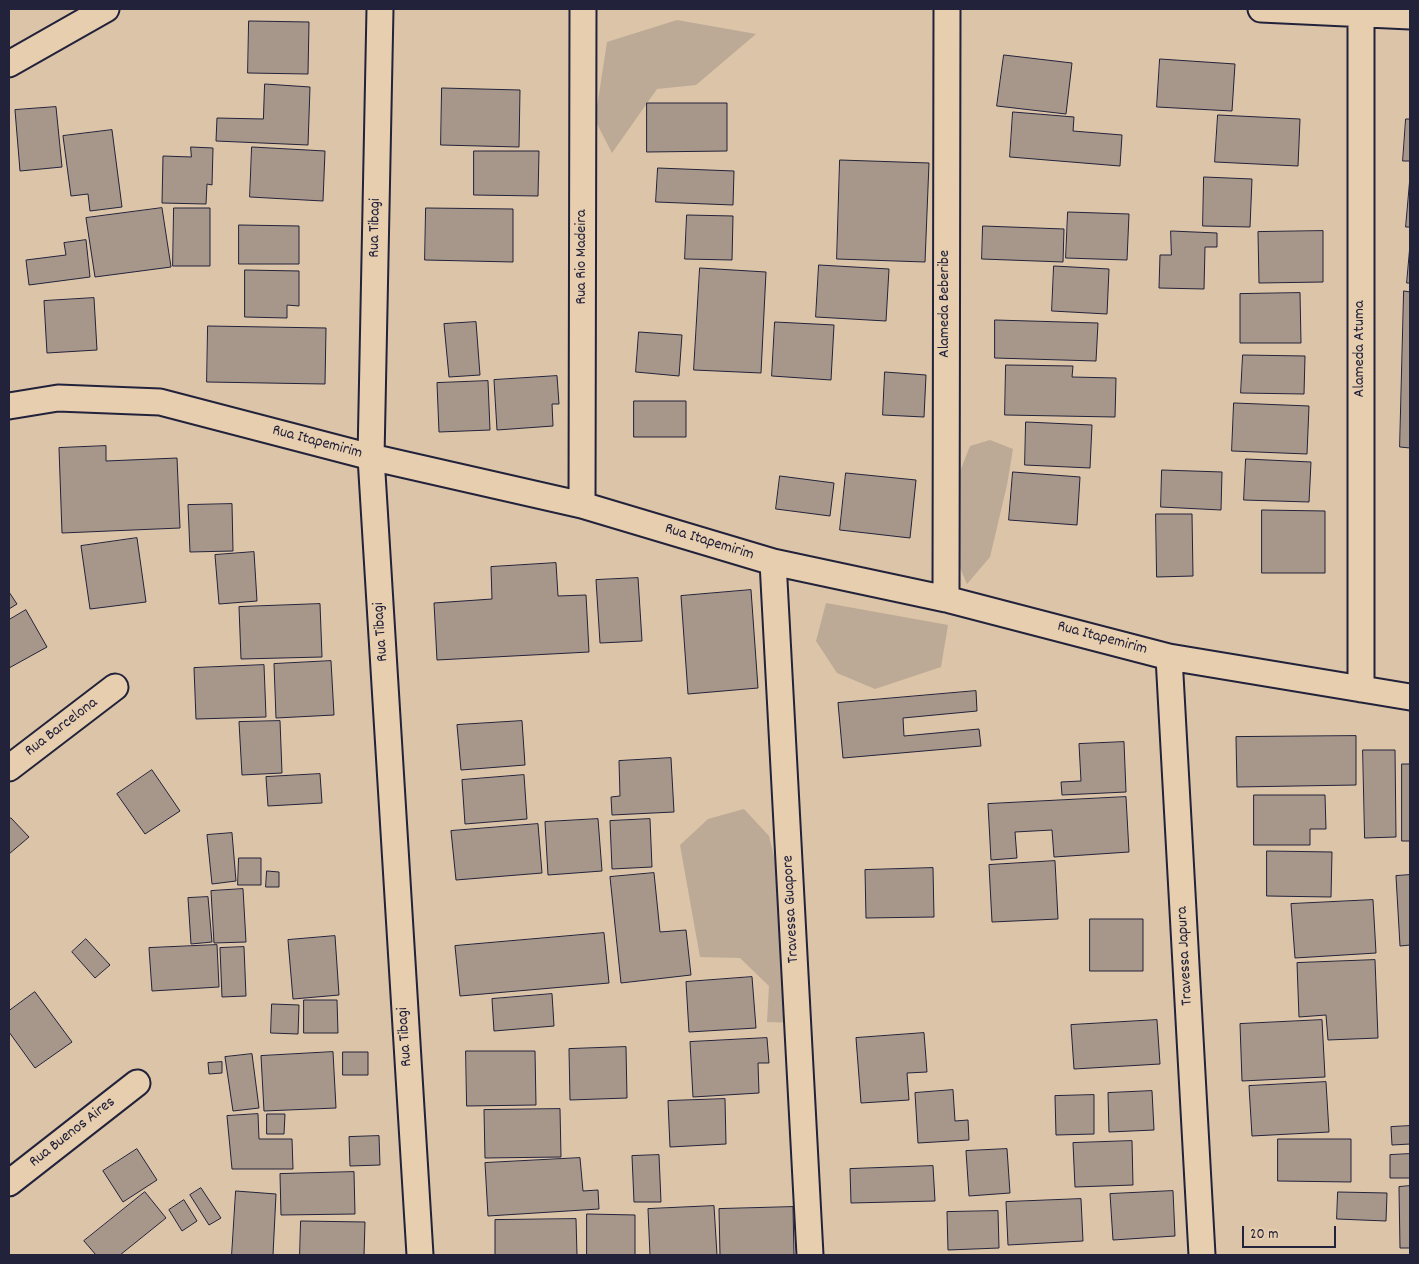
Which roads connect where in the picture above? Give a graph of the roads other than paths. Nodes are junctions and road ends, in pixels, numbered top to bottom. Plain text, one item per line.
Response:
1 (106, 9) edge
2 (380, 9) edge
3 (583, 9) edge
4 (947, 9) edge
5 (1261, 9) edge
6 (1361, 11) edge
7 (1410, 16) edge
8 (9, 64) edge
9 (9, 406) edge
10 (371, 457) junction
11 (582, 505) junction
12 (773, 562) junction
13 (946, 599) junction
14 (1169, 657) junction
15 (115, 687) dead end
16 (1361, 689) junction
17 (1410, 697) edge
18 (9, 768) edge
19 (136, 1083) dead end
20 (9, 1183) edge
21 (420, 1255) edge
22 (810, 1255) edge
23 (1202, 1255) edge

1 - 8 street
2 - 10 street, Rua Tibagi
3 - 11 street, Rua Rio Madeira
4 - 13 street, Alameda Beberibe
5 - 6 street
6 - 7 street
6 - 16 street, Alameda Atuma
9 - 10 street, Rua Itapemirim
10 - 11 street, Rua Itapemirim
10 - 21 street, Rua Tibagi
11 - 12 street, Rua Itapemirim
12 - 13 street, Rua Itapemirim
12 - 22 street, Travessa Guapore
13 - 14 street, Rua Itapemirim
14 - 16 street, Rua Itapemirim
14 - 23 street, Travessa Japura
15 - 18 street, Rua Barcelona
16 - 17 street, Rua Itapemirim
19 - 20 street, Rua Buenos Aires

